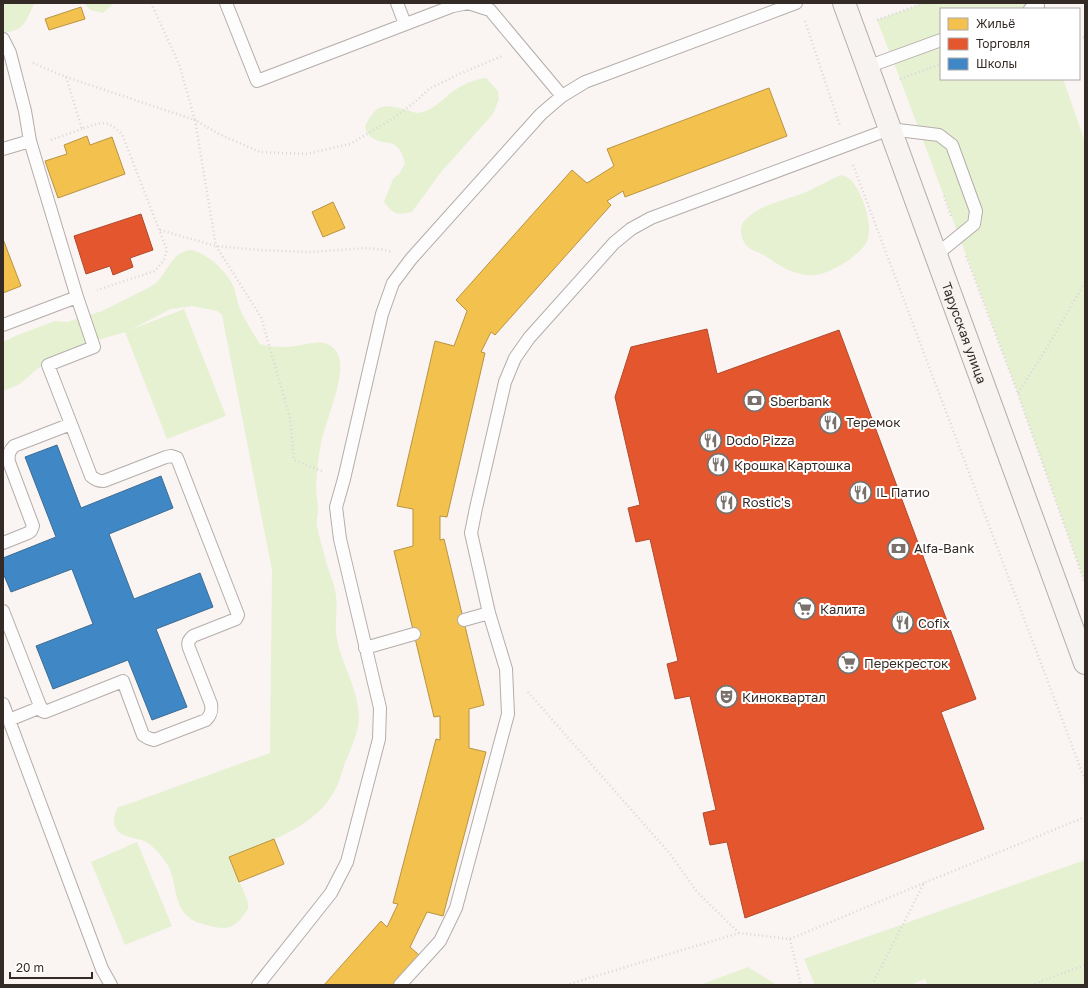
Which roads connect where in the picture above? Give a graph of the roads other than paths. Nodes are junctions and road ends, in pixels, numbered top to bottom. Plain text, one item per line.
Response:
1 (226, 3) edge
2 (397, 3) edge
3 (796, 3) edge
4 (844, 3) edge
5 (405, 24) junction
6 (3, 39) edge
7 (940, 40) edge
8 (867, 67) junction
9 (562, 96) junction
10 (890, 129) junction
11 (31, 144) junction
12 (3, 149) edge
13 (936, 255) junction
14 (77, 297) junction
15 (3, 325) edge
16 (71, 424) junction
17 (3, 543) edge
18 (3, 611) edge
19 (489, 613) junction
20 (464, 620) dead end
21 (414, 634) dead end
22 (365, 648) junction
23 (1085, 663) edge
24 (3, 704) edge
25 (41, 707) junction
26 (9, 720) junction
27 (111, 985) edge
28 (258, 985) edge
29 (400, 985) edge

1 - 5 lane
2 - 5 lane
3 - 9 lane
4 - 8 main road, Тарусская улица
5 - 9 lane
6 - 11 lane
7 - 8 lane
8 - 10 main road, Тарусская улица
9 - 22 lane
10 - 13 main road, Тарусская улица
10 - 13 lane
10 - 19 lane
11 - 12 lane
11 - 14 lane
13 - 23 main road, Тарусская улица
14 - 15 lane
14 - 16 lane
16 - 17 lane
16 - 25 lane
18 - 25 lane
19 - 20 lane
19 - 29 lane
21 - 22 lane
22 - 28 lane
24 - 26 lane
25 - 26 lane
26 - 27 lane

